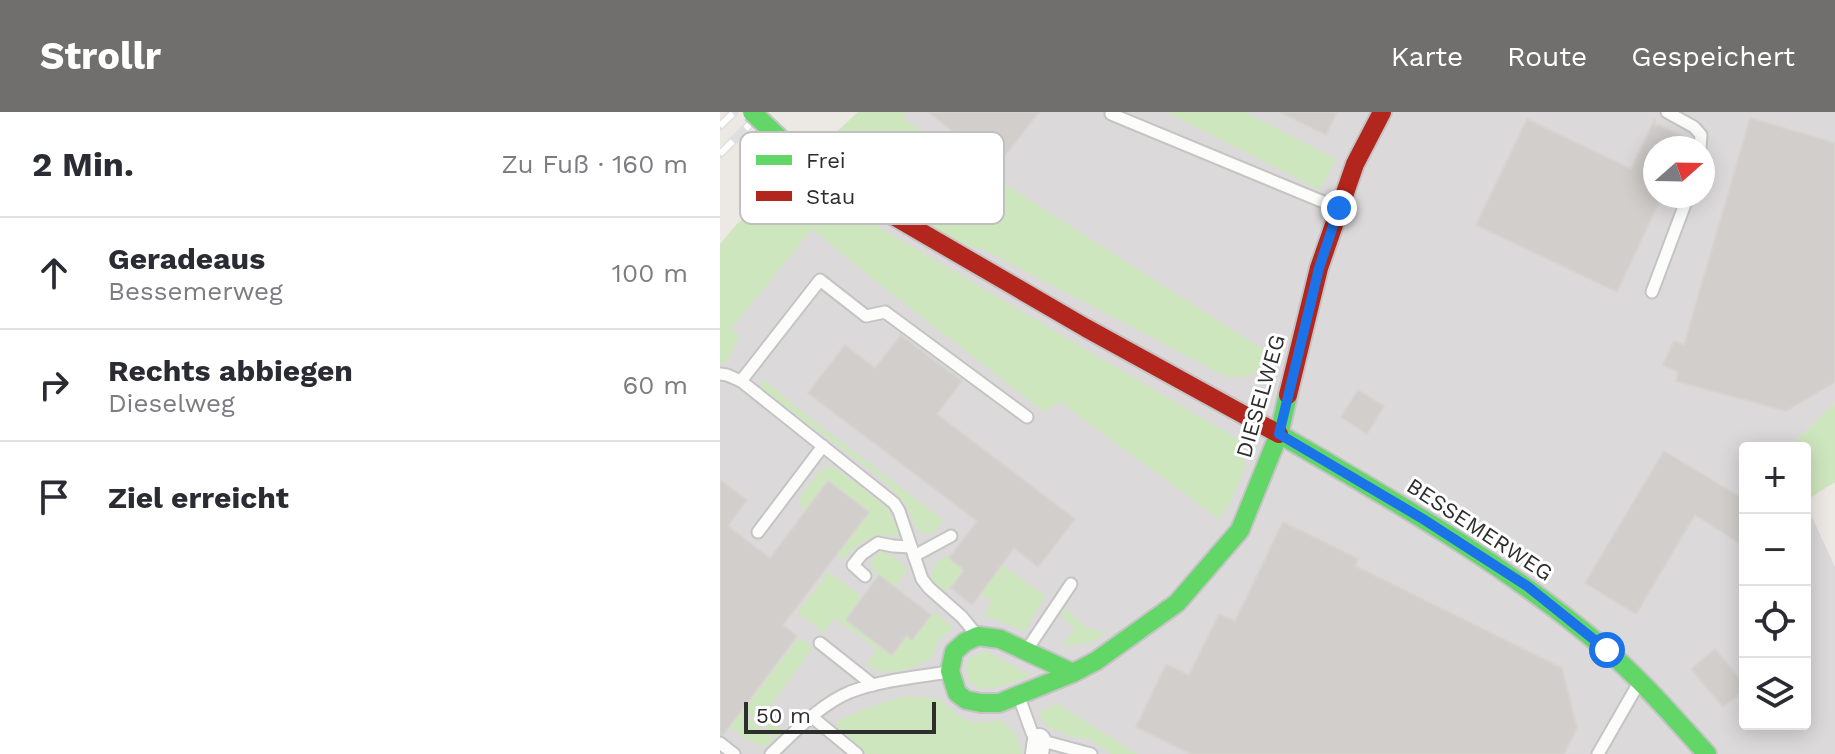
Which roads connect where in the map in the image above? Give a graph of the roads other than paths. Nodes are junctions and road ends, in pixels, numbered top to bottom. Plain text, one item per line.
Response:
1 (752, 112) edge
2 (1382, 112) edge
3 (1667, 112) edge
4 (1111, 114) edge
5 (773, 132) edge
6 (1701, 136) edge
7 (1339, 208) junction
8 (1684, 208) edge
9 (907, 224) edge
10 (1652, 292) dead end
11 (720, 374) edge
12 (741, 381) junction
13 (1027, 417) dead end
14 (1279, 434) junction
15 (823, 446) junction
16 (758, 532) dead end
17 (951, 536) dead end
18 (913, 551) junction
19 (865, 576) dead end
20 (1071, 584) dead end
21 (978, 636) junction
22 (820, 643) dead end
23 (1025, 652) junction
24 (950, 671) junction
25 (1073, 673) junction
26 (1640, 682) junction
27 (873, 685) junction
28 (1018, 696) junction
29 (812, 717) junction
30 (720, 743) edge
31 (1038, 747) edge
32 (734, 754) edge
33 (771, 754) edge
34 (857, 754) edge
35 (1091, 754) edge
36 (1598, 754) edge
37 (1706, 754) edge

1 - 5 street, BESSEMERWEG, bridge
2 - 7 street, DIESELWEG
3 - 6 lane
4 - 7 lane
7 - 14 street, DIESELWEG
8 - 10 lane
9 - 14 street, BESSEMERWEG, bridge
11 - 12 lane
12 - 13 lane
12 - 15 lane
14 - 25 street, DIESELWEG
14 - 26 street, BESSEMERWEG
15 - 16 lane
15 - 18 lane
17 - 18 lane
18 - 19 lane
18 - 21 lane
20 - 23 lane
21 - 23 street
21 - 24 street
22 - 27 lane
23 - 25 street
24 - 27 lane
24 - 28 street, DIESELWEG
25 - 28 street, DIESELWEG
26 - 36 lane
26 - 37 street, BESSEMERWEG
27 - 29 lane
28 - 31 lane
29 - 33 lane
29 - 34 lane
30 - 32 lane
31 - 35 lane

